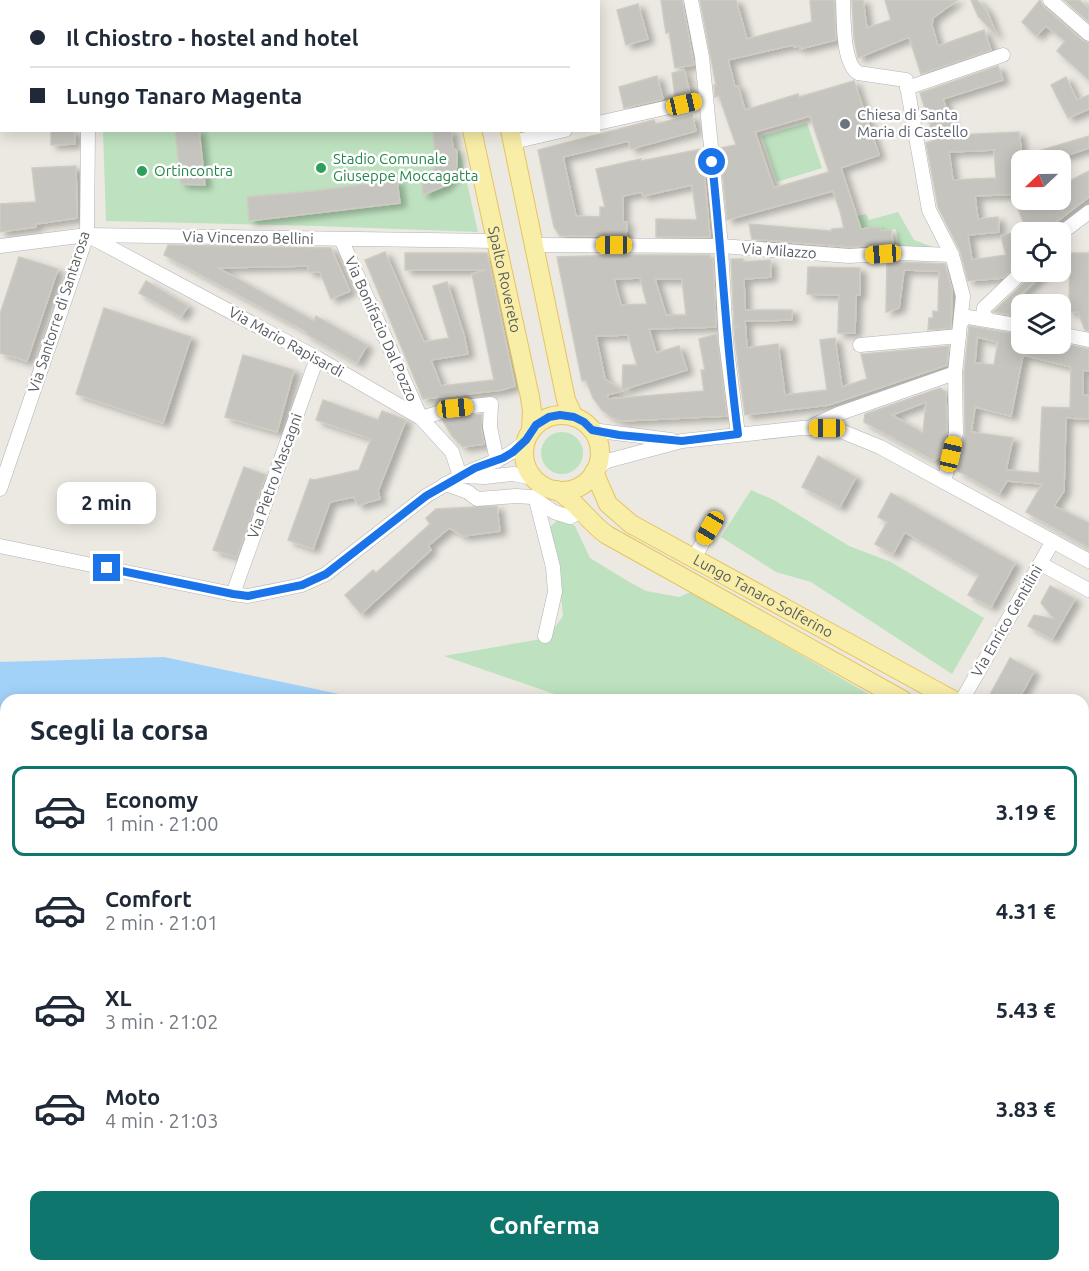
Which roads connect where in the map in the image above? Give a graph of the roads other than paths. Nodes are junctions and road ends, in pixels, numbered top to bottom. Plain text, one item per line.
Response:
1 (691, 0) edge
2 (843, 0) edge
3 (1050, 0) edge
4 (1089, 34) edge
5 (1003, 55) dead end
6 (907, 88) junction
7 (705, 99) junction
8 (600, 123) edge
9 (88, 132) edge
10 (472, 132) edge
11 (547, 132) edge
12 (511, 136) edge
13 (1089, 212) edge
14 (1071, 226) edge
15 (87, 235) junction
16 (341, 239) junction
17 (496, 241) junction
18 (535, 245) junction
19 (0, 246) edge
20 (721, 246) junction
21 (952, 255) junction
22 (1013, 282) edge
23 (962, 293) junction
24 (986, 311) junction
25 (1011, 321) edge
26 (960, 329) junction
27 (1071, 336) edge
28 (1089, 340) edge
29 (860, 345) dead end
30 (317, 358) junction
31 (955, 373) junction
32 (574, 417) junction
33 (421, 418) junction
34 (809, 428) junction
35 (592, 430) junction
36 (738, 434) junction
37 (529, 435) junction
38 (682, 441) junction
39 (497, 461) junction
40 (595, 471) junction
41 (460, 476) junction
42 (534, 478) junction
43 (944, 482) junction
44 (445, 484) junction
45 (0, 489) edge
46 (556, 490) junction
47 (536, 500) junction
48 (581, 511) junction
49 (710, 528) dead end
50 (1053, 542) junction
51 (0, 546) edge
52 (694, 559) junction
53 (1089, 561) edge
54 (1041, 564) junction
55 (1089, 590) edge
56 (233, 594) junction
57 (545, 636) dead end
58 (892, 694) edge
59 (942, 694) edge
60 (965, 694) edge

1 - 7 street
2 - 6 street
3 - 4 street
5 - 6 street
6 - 21 street
7 - 8 street
7 - 20 street
9 - 15 street, Via Santorre di Santarosa
10 - 17 main road, Spalto Rovereto
11 - 12 street
12 - 18 main road
13 - 14 street
15 - 16 street, Via Vincenzo Bellini
15 - 19 street, Via Vincenzo Bellini
15 - 30 street, Via Mario Rapisardi
15 - 45 street, Via Santorre di Santarosa
16 - 17 street, Via Vincenzo Bellini
16 - 33 street, Via Bonifacio Dal Pozzo
17 - 37 main road, Spalto Rovereto
18 - 20 street, Via Milazzo
18 - 32 main road
20 - 21 street, Via Milazzo
20 - 36 street
21 - 23 street
22 - 24 street
23 - 24 street
23 - 26 street
24 - 25 street
24 - 26 street
26 - 29 street
26 - 31 street
27 - 28 street
30 - 33 street, Via Mario Rapisardi
30 - 56 street, Via Pietro Mascagni
31 - 34 street
31 - 43 street
32 - 35 main road
32 - 37 main road
33 - 39 street
33 - 41 street, Via Mario Rapisardi
34 - 36 street
34 - 43 street
35 - 38 street
35 - 40 main road
36 - 38 street
37 - 39 street
37 - 42 main road
38 - 40 street
39 - 41 street
40 - 46 main road
40 - 52 main road, Lungo Tanaro Solferino
41 - 42 street
41 - 44 street
42 - 46 main road
43 - 50 street
44 - 47 street
44 - 56 street
46 - 48 main road, Lungo Tanaro Solferino
47 - 48 street
47 - 57 street
48 - 58 main road, Lungo Tanaro Solferino
49 - 52 street
50 - 53 street
50 - 54 street, Via Enrico Gentilini
51 - 56 street
52 - 59 main road, Lungo Tanaro Solferino
54 - 55 street
54 - 60 street, Via Enrico Gentilini

